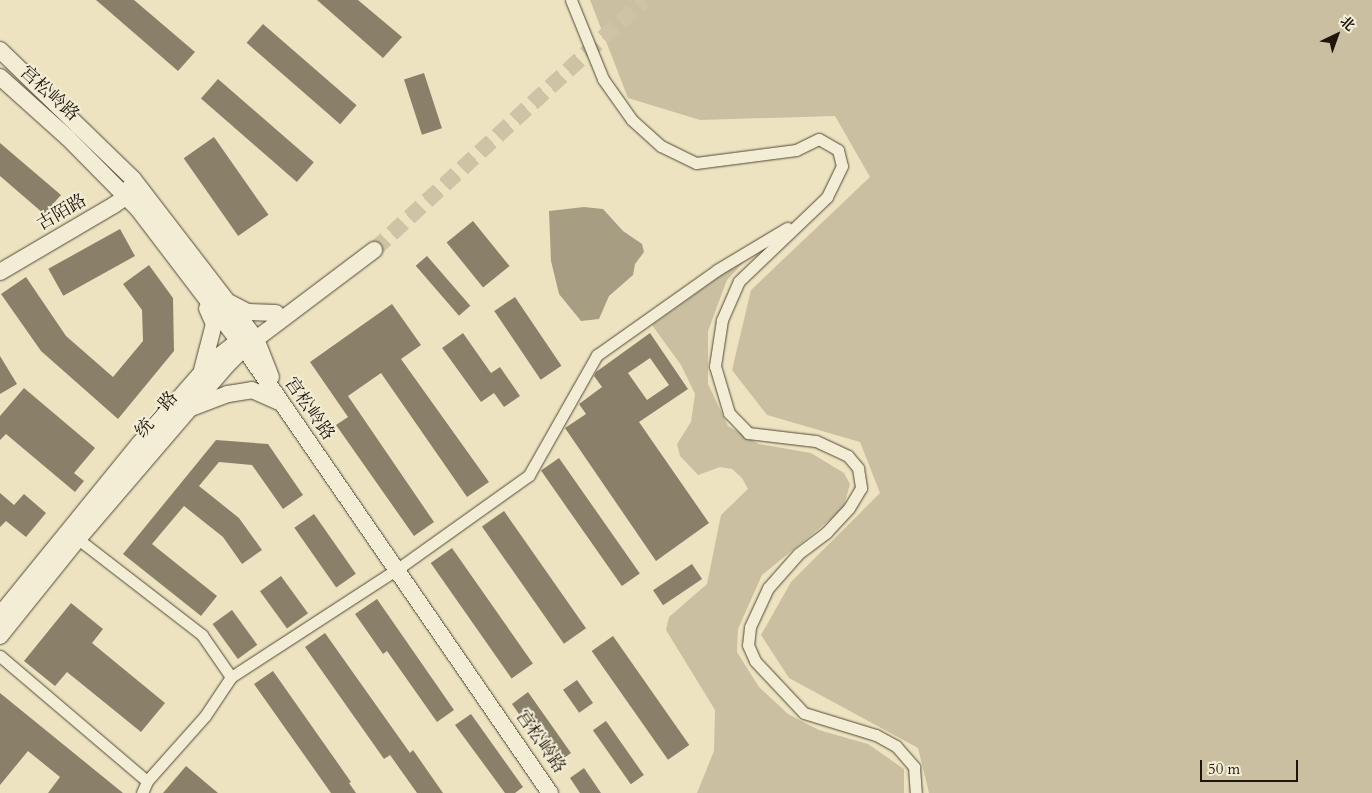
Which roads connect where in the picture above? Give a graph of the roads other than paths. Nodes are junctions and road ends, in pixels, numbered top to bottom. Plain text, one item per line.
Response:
1 (571, 0) edge
2 (0, 50) edge
3 (0, 77) edge
4 (134, 179) junction
5 (127, 196) junction
6 (827, 197) junction
7 (0, 272) edge
8 (200, 292) junction
9 (225, 301) junction
10 (276, 313) junction
11 (247, 340) junction
12 (202, 373) junction
13 (281, 403) junction
14 (189, 409) junction
15 (78, 539) junction
16 (396, 570) junction
17 (0, 615) edge
18 (0, 636) edge
19 (0, 656) edge
20 (231, 677) junction
21 (147, 781) junction
22 (142, 793) edge
23 (550, 793) edge
24 (916, 793) edge

1 - 6 street
2 - 4 main road
3 - 5 main road, 宫松岭路
4 - 5 main road
4 - 9 main road
5 - 7 main road, 古陌路
5 - 8 main road, 宫松岭路
6 - 16 street
6 - 24 street
8 - 11 main road, 宫松岭路
8 - 12 main road
9 - 10 main road
9 - 11 main road
10 - 11 main road, 统一路
10 - 11 main road, 统一路
11 - 12 main road, 统一路
11 - 13 main road, 宫松岭路
11 - 14 main road, 统一路
12 - 17 main road, 统一路
13 - 14 main road
13 - 16 main road, 宫松岭路
14 - 15 main road, 统一路
15 - 18 main road, 统一路
15 - 20 street
16 - 20 street
16 - 23 main road, 宫松岭路
19 - 21 street
20 - 21 street
21 - 22 street

